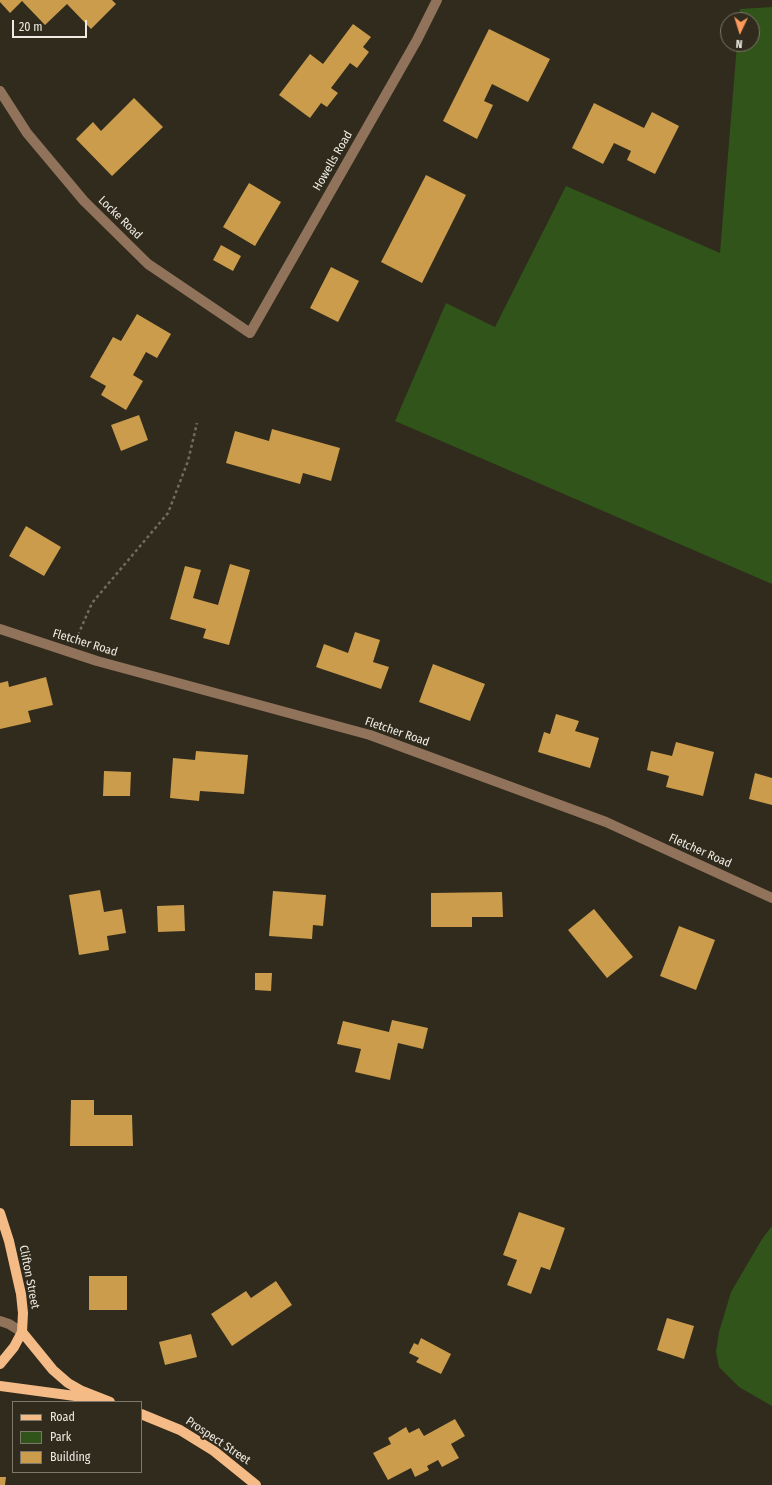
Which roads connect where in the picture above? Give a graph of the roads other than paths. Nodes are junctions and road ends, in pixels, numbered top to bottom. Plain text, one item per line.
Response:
1 (438, 0) edge
2 (0, 91) edge
3 (250, 333) joint
4 (0, 629) edge
5 (772, 898) edge
6 (0, 1214) edge
7 (0, 1321) edge
8 (22, 1332) junction
9 (0, 1364) edge
10 (0, 1386) edge
11 (106, 1400) edge
12 (142, 1414) edge
13 (256, 1485) edge

1 - 3 street, Howells Road
2 - 3 street, Locke Road
4 - 5 street, Fletcher Road
6 - 8 main road, Clifton Street
7 - 8 street
8 - 9 main road, Clifton Street
8 - 11 main road
10 - 11 main road
12 - 13 main road, Prospect Street

